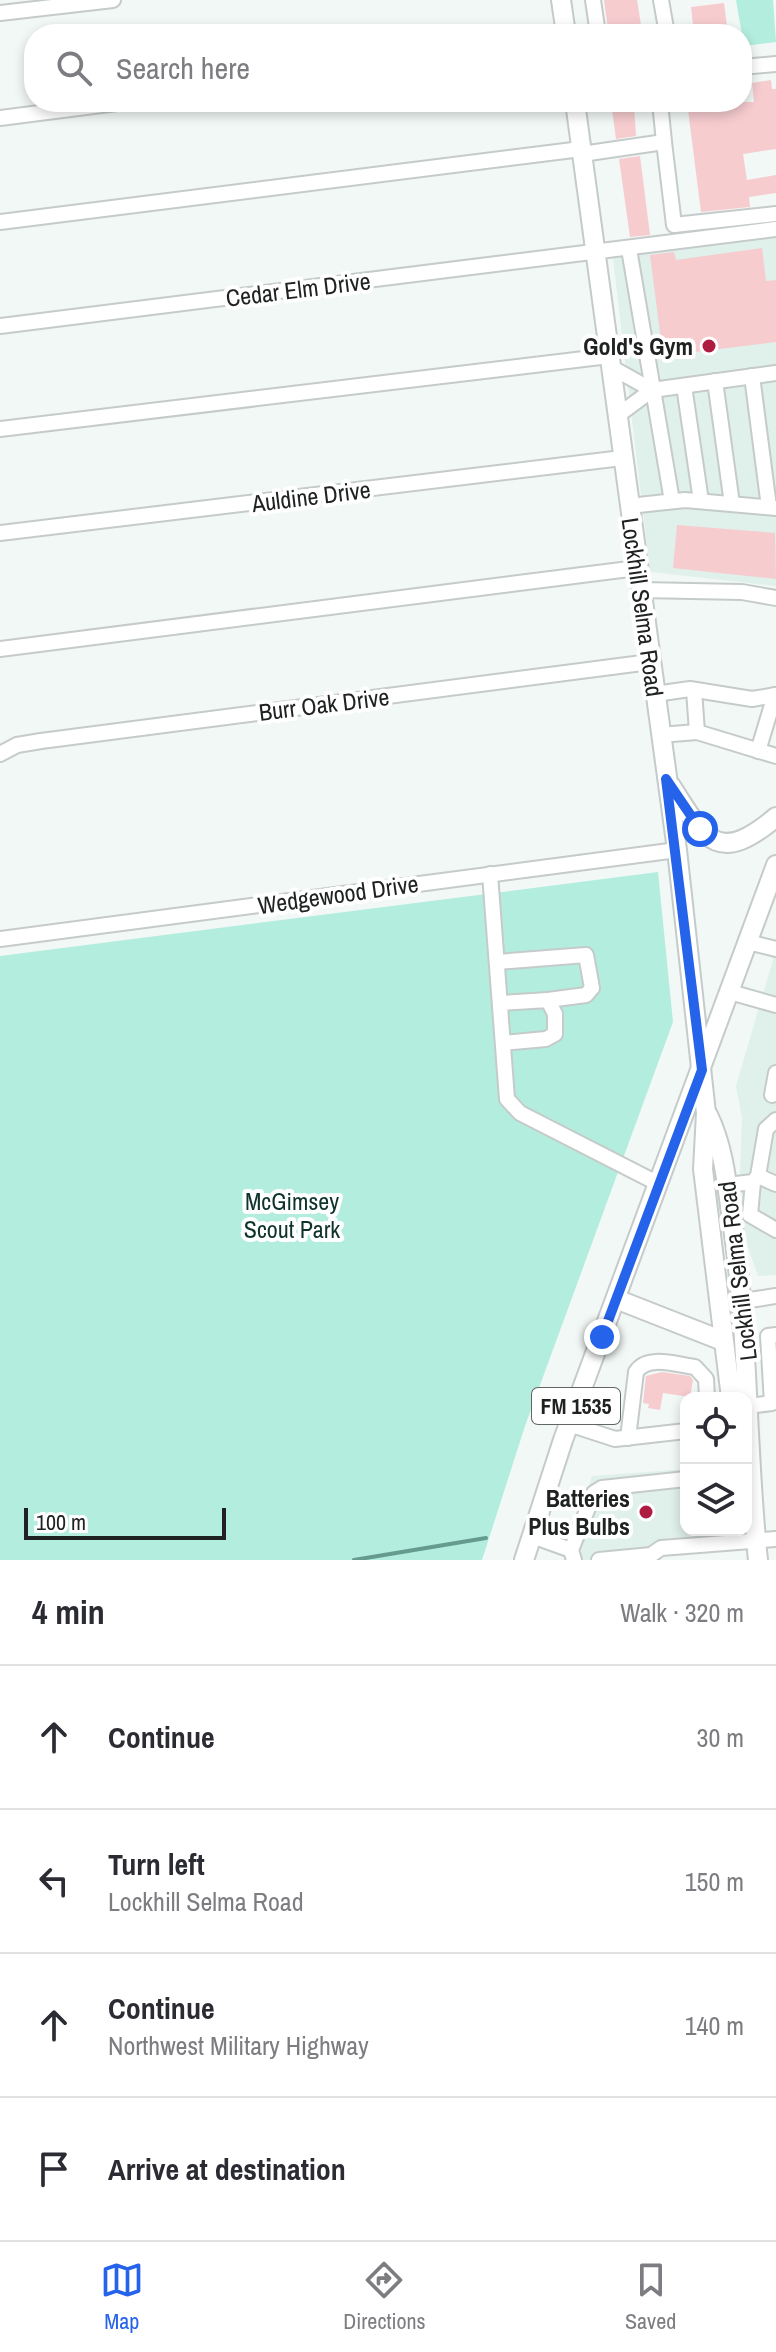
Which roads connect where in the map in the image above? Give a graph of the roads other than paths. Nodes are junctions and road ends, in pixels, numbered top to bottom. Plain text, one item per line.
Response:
1 (113, 0) edge
2 (561, 0) edge
3 (593, 0) edge
4 (661, 0) edge
5 (0, 13) edge
6 (565, 24) edge
7 (597, 24) edge
8 (665, 24) edge
9 (776, 64) edge
10 (752, 66) edge
11 (47, 112) edge
12 (576, 112) edge
13 (661, 112) edge
14 (0, 118) edge
15 (664, 142) junction
16 (582, 152) junction
17 (776, 214) edge
18 (0, 222) edge
19 (776, 229) edge
20 (629, 249) junction
21 (595, 252) junction
22 (0, 326) edge
23 (610, 362) junction
24 (776, 373) edge
25 (752, 376) junction
26 (715, 381) junction
27 (684, 386) junction
28 (652, 390) junction
29 (617, 416) junction
30 (0, 429) edge
31 (622, 458) junction
32 (672, 501) junction
33 (701, 501) junction
34 (732, 504) junction
35 (629, 506) junction
36 (772, 507) edge
37 (0, 533) edge
38 (637, 568) junction
39 (640, 590) junction
40 (776, 598) edge
41 (0, 649) edge
42 (650, 662) junction
43 (694, 690) junction
44 (655, 694) junction
45 (776, 695) edge
46 (697, 732) junction
47 (660, 735) junction
48 (758, 751) junction
49 (0, 754) edge
50 (776, 756) edge
51 (666, 779) junction
52 (776, 817) edge
53 (677, 850) junction
54 (776, 865) edge
55 (490, 874) junction
56 (769, 905) edge
57 (0, 939) edge
58 (748, 942) junction
59 (776, 949) edge
60 (497, 962) junction
61 (730, 992) junction
62 (548, 1000) junction
63 (501, 1003) junction
64 (776, 1005) edge
65 (503, 1043) junction
66 (702, 1070) junction
67 (776, 1073) edge
68 (772, 1095) dead end
69 (706, 1113) junction
70 (776, 1120) edge
71 (756, 1179) junction
72 (659, 1184) junction
73 (776, 1184) edge
74 (727, 1185) junction
75 (776, 1230) edge
76 (712, 1240) junction
77 (776, 1296) edge
78 (616, 1299) junction
79 (743, 1301) junction
80 (776, 1335) edge
81 (723, 1341) junction
82 (707, 1392) edge
83 (730, 1392) edge
84 (748, 1392) edge
85 (774, 1403) edge
86 (752, 1406) edge
87 (569, 1424) junction
88 (680, 1432) edge
89 (628, 1438) junction
90 (680, 1480) edge
91 (752, 1515) edge
92 (532, 1536) junction
93 (727, 1536) edge
94 (740, 1536) edge
95 (755, 1538) junction
96 (776, 1539) edge
97 (573, 1555) edge
98 (524, 1560) edge
99 (599, 1560) edge
100 (758, 1560) edge

1 - 5 street
2 - 6 main road
3 - 7 street
4 - 8 street
9 - 10 street
11 - 14 street
12 - 16 main road, Lockhill Selma Road
13 - 15 street
15 - 16 street
15 - 17 street
16 - 18 street
16 - 21 main road, Lockhill Selma Road
19 - 20 street, Cedar Elm Drive
20 - 21 street, Cedar Elm Drive
20 - 28 street
21 - 22 street, Cedar Elm Drive
21 - 23 main road, Lockhill Selma Road
23 - 28 street
23 - 29 main road, Lockhill Selma Road
23 - 30 street
24 - 25 street
25 - 26 street
25 - 36 street
26 - 27 street
26 - 34 street
27 - 28 street
27 - 33 street
28 - 29 street
28 - 32 street
29 - 31 main road, Lockhill Selma Road
31 - 35 main road, Lockhill Selma Road
31 - 37 street, Auldine Drive
32 - 33 street
32 - 35 street
33 - 34 street
34 - 36 street
35 - 38 main road, Lockhill Selma Road
38 - 39 main road, Lockhill Selma Road
38 - 41 street
39 - 40 street
39 - 42 main road, Lockhill Selma Road
42 - 44 main road, Lockhill Selma Road
42 - 49 street, Burr Oak Drive
43 - 44 street
43 - 45 street
43 - 46 street
44 - 47 main road, Lockhill Selma Road
45 - 48 street
46 - 47 street
46 - 48 street
47 - 51 main road, Lockhill Selma Road
48 - 50 street
51 - 52 main road
51 - 53 main road, Lockhill Selma Road
53 - 55 street, Wedgewood Drive
53 - 66 main road, Lockhill Selma Road
54 - 56 main road
55 - 57 street, Wedgewood Drive
55 - 60 street
56 - 58 main road
58 - 59 street
58 - 61 main road
60 - 62 street
60 - 63 street
61 - 64 street
61 - 66 main road
62 - 63 street
62 - 65 street
63 - 65 street
65 - 72 street
66 - 69 main road, Lockhill Selma Road
66 - 72 main road
67 - 68 street
69 - 74 main road, Lockhill Selma Road
69 - 76 main road, Lockhill Selma Road
70 - 71 street
71 - 73 street
71 - 74 street
71 - 75 street
72 - 78 main road
74 - 79 main road, Lockhill Selma Road
76 - 79 main road
76 - 81 main road, Lockhill Selma Road
77 - 79 street
78 - 81 main road
78 - 87 main road, FM 1535
79 - 84 main road, Lockhill Selma Road
80 - 85 street
81 - 83 main road, Lockhill Selma Road
82 - 89 street
85 - 86 street
87 - 89 street
87 - 92 main road, FM 1535
88 - 89 street
90 - 97 street
91 - 95 main road, Lockhill Selma Road
92 - 97 street
92 - 98 main road, FM 1535
93 - 99 street
94 - 95 street
95 - 96 street
95 - 100 main road, Lockhill Selma Road

